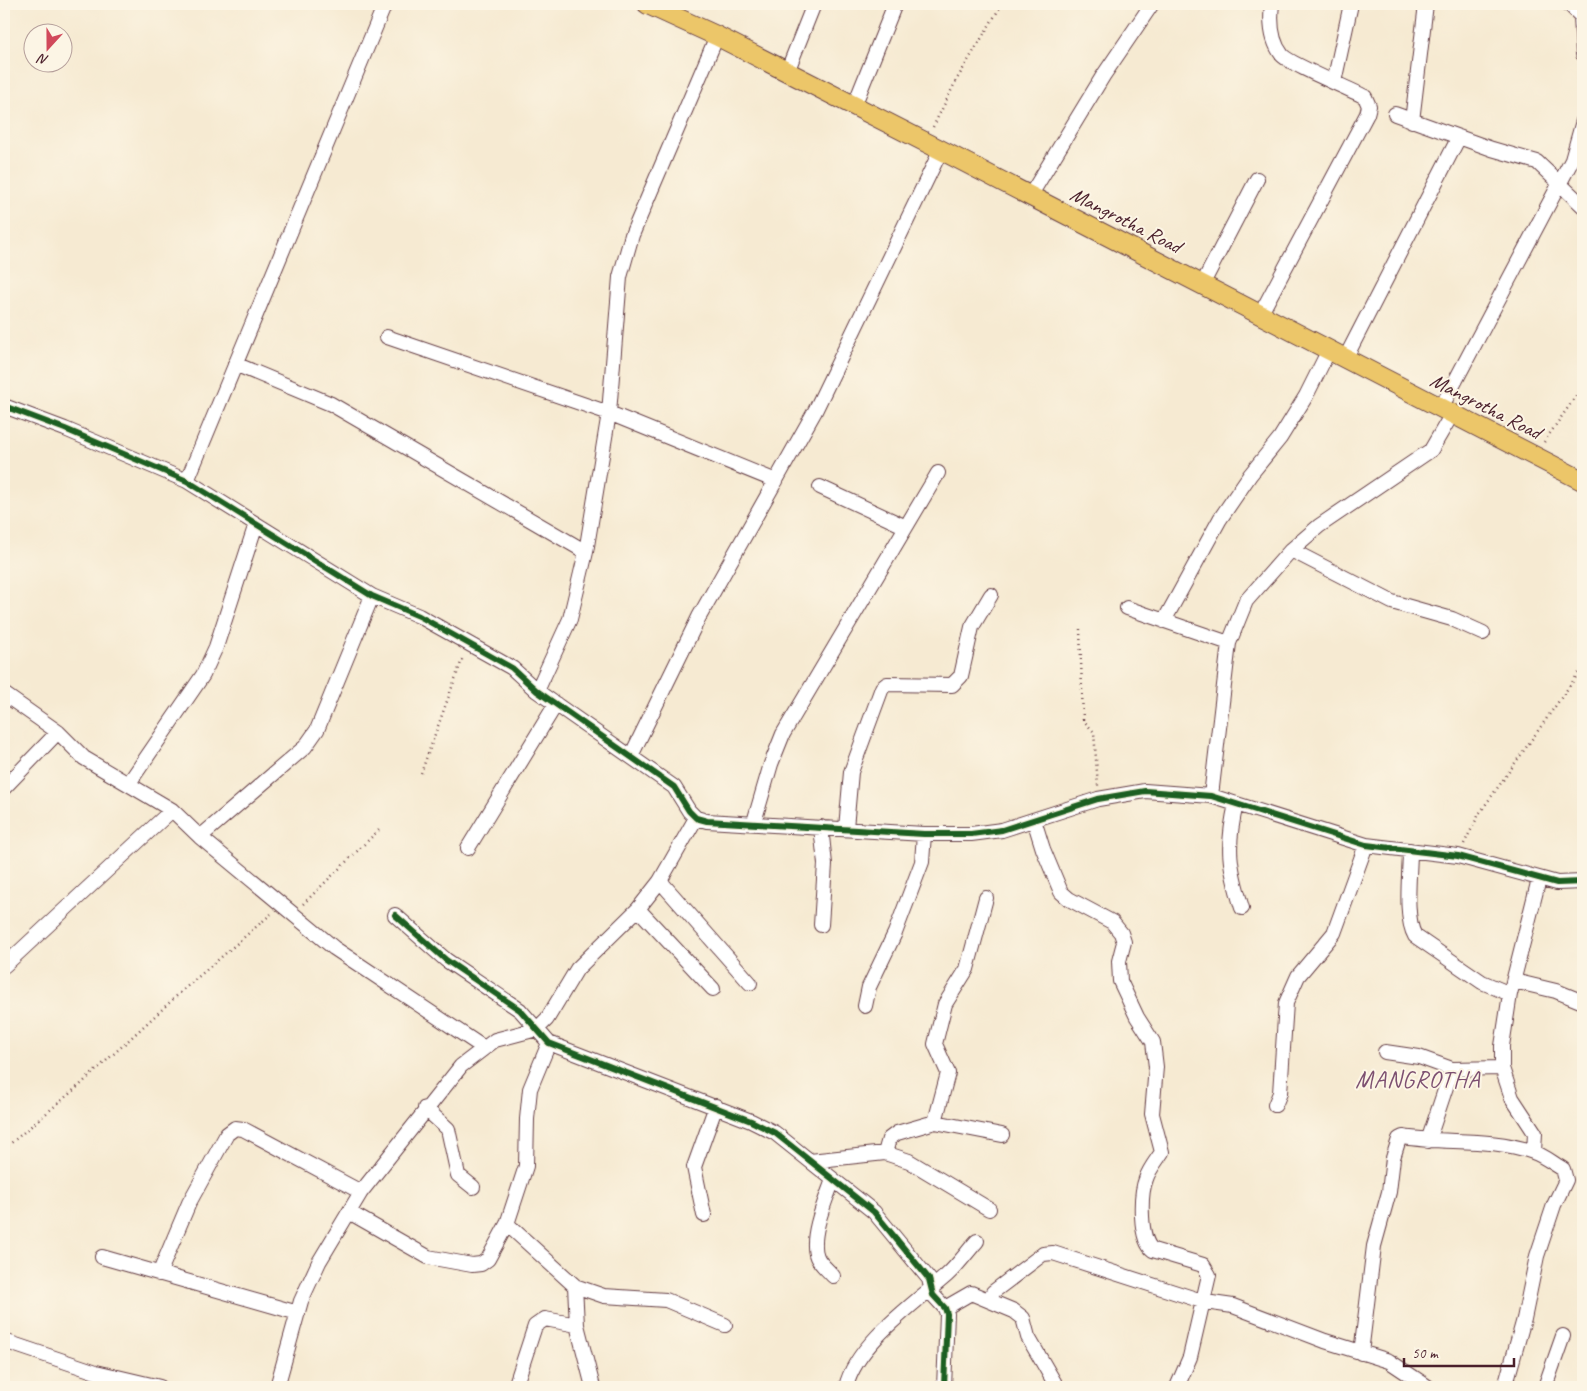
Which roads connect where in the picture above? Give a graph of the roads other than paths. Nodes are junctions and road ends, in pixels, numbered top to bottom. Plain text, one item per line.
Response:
1 (384, 4) edge
2 (647, 4) edge
3 (814, 4) edge
4 (895, 4) edge
5 (1152, 4) edge
6 (1272, 4) edge
7 (1350, 4) edge
8 (1426, 4) edge
9 (1569, 4) edge
10 (1582, 12) edge
11 (717, 36) junction
12 (1583, 54) edge
13 (788, 72) junction
14 (1334, 82) junction
15 (854, 106) junction
16 (1395, 114) dead end
17 (1412, 121) junction
18 (1583, 122) edge
19 (1459, 137) junction
20 (934, 146) junction
21 (1257, 179) dead end
22 (1560, 184) junction
23 (1030, 196) junction
24 (1583, 206) edge
25 (1202, 285) junction
26 (1260, 315) junction
27 (387, 337) dead end
28 (1337, 354) junction
29 (235, 364) junction
30 (4, 406) edge
31 (1447, 411) junction
32 (609, 413) junction
33 (938, 474) dead end
34 (186, 481) junction
35 (776, 481) junction
36 (1583, 481) edge
37 (820, 487) dead end
38 (256, 524) junction
39 (906, 527) junction
40 (1291, 550) junction
41 (586, 552) junction
42 (991, 595) dead end
43 (372, 596) junction
44 (1127, 608) dead end
45 (1164, 621) junction
46 (1483, 633) dead end
47 (1229, 643) junction
48 (537, 691) junction
49 (4, 694) edge
50 (556, 704) junction
51 (58, 732) junction
52 (630, 756) junction
53 (129, 783) junction
54 (4, 788) edge
55 (1211, 796) junction
56 (1236, 804) junction
57 (172, 810) junction
58 (696, 818) junction
59 (1034, 820) junction
60 (754, 822) junction
61 (821, 827) junction
62 (846, 828) junction
63 (924, 834) junction
64 (200, 837) junction
65 (1366, 845) junction
66 (468, 848) dead end
67 (1410, 850) junction
68 (1539, 879) junction
69 (660, 882) junction
70 (1583, 882) edge
71 (986, 898) dead end
72 (1242, 908) dead end
73 (638, 909) junction
74 (395, 915) dead end
75 (821, 925) dead end
76 (4, 966) edge
77 (750, 983) dead end
78 (1512, 988) junction
79 (714, 989) dead end
80 (1583, 1002) edge
81 (865, 1006) dead end
82 (537, 1028) junction
83 (549, 1043) junction
84 (484, 1048) junction
85 (1385, 1052) dead end
86 (1502, 1068) junction
87 (1452, 1069) junction
88 (1275, 1105) dead end
89 (716, 1106) junction
90 (426, 1108) junction
91 (935, 1122) junction
92 (1002, 1135) dead end
93 (1428, 1141) junction
94 (1534, 1152) junction
95 (885, 1153) junction
96 (810, 1161) junction
97 (833, 1180) junction
98 (473, 1187) dead end
99 (361, 1192) junction
100 (989, 1210) dead end
101 (349, 1212) junction
102 (704, 1215) dead end
103 (506, 1224) junction
104 (977, 1241) dead end
105 (102, 1257) dead end
106 (159, 1274) junction
107 (833, 1276) dead end
108 (576, 1286) junction
109 (931, 1288) junction
110 (990, 1301) junction
111 (1205, 1302) junction
112 (945, 1308) junction
113 (298, 1313) junction
114 (577, 1325) junction
115 (725, 1325) dead end
116 (1563, 1336) dead end
117 (4, 1341) edge
118 (1361, 1352) junction
119 (160, 1387) edge
120 (277, 1387) edge
121 (515, 1387) edge
122 (593, 1387) edge
123 (846, 1387) edge
124 (944, 1387) edge
125 (1057, 1387) edge
126 (1177, 1387) edge
127 (1428, 1387) edge
128 (1505, 1387) edge
129 (1545, 1387) edge

1 - 29 street
2 - 11 main road, Mangrotha Road
3 - 13 street
4 - 15 street
5 - 23 street
6 - 14 street
7 - 14 street
8 - 17 street
9 - 10 street
10 - 12 street
11 - 13 main road, Mangrotha Road
11 - 32 street
13 - 15 main road, Mangrotha Road
14 - 26 street
15 - 20 main road, Mangrotha Road
16 - 17 street
17 - 19 street
18 - 22 street
19 - 22 street
19 - 28 street
20 - 23 main road, Mangrotha Road
20 - 35 street
21 - 25 street
22 - 24 street
22 - 31 street
23 - 25 main road, Mangrotha Road
25 - 26 main road, Mangrotha Road
26 - 28 main road, Mangrotha Road
27 - 32 street
28 - 31 main road, Mangrotha Road
28 - 45 street
29 - 34 street
29 - 41 street
30 - 34 street
31 - 36 main road, Mangrotha Road
31 - 40 street
32 - 35 street
32 - 41 street
33 - 39 street
34 - 38 street
35 - 52 street
37 - 39 street
38 - 43 street
38 - 53 street
39 - 60 street
40 - 46 street
40 - 47 street
41 - 48 street
42 - 62 street
43 - 48 street
43 - 64 street
44 - 45 street
45 - 47 street
47 - 55 street
48 - 50 street
49 - 51 street
50 - 52 street
50 - 66 street
51 - 53 street
51 - 54 street
52 - 58 street
53 - 57 street
55 - 56 street
55 - 59 street
56 - 65 street
56 - 72 street
57 - 64 street
57 - 76 street
58 - 60 street
58 - 69 street
59 - 63 street
59 - 111 street
60 - 61 street
61 - 62 street
61 - 75 street
62 - 63 street
63 - 81 street
64 - 84 street
65 - 67 street
65 - 88 street
67 - 68 street
67 - 78 street
68 - 70 street
68 - 78 street
69 - 73 street
69 - 77 street
71 - 91 street
73 - 79 street
73 - 82 street
74 - 82 street
78 - 80 street
78 - 86 street
82 - 83 street
82 - 84 street
83 - 89 street
83 - 103 street
84 - 90 street
85 - 87 street
86 - 87 street
86 - 94 street
87 - 93 street
89 - 96 street
89 - 102 street
90 - 98 street
90 - 99 street
91 - 92 street
91 - 95 street
93 - 94 street
93 - 118 street
94 - 128 street
95 - 96 street
95 - 100 street
96 - 97 street
97 - 107 street
97 - 109 street
99 - 101 street
99 - 106 street
101 - 103 street
101 - 113 street
103 - 108 street
104 - 109 street
105 - 106 street
106 - 113 street
108 - 114 street
108 - 115 street
109 - 112 street
109 - 123 street
110 - 111 street
110 - 112 street
110 - 125 street
111 - 118 street
111 - 126 street
112 - 124 street
113 - 120 street
114 - 121 street
114 - 122 street
116 - 129 street
117 - 119 street
118 - 127 street

